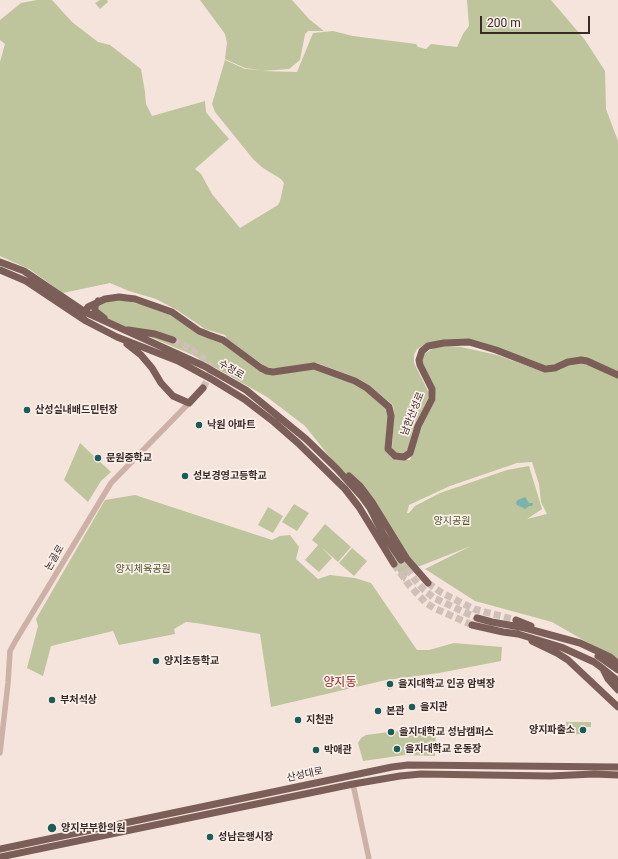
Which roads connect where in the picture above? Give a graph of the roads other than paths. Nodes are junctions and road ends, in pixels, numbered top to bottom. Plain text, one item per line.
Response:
1 (0, 262) edge
2 (0, 270) edge
3 (63, 297) junction
4 (98, 301) junction
5 (85, 316) junction
6 (114, 325) junction
7 (122, 329) junction
8 (117, 337) junction
9 (173, 340) tunnel mouth
10 (618, 375) edge
11 (203, 388) tunnel mouth
12 (189, 403) junction
13 (335, 467) junction
14 (401, 560) tunnel mouth
15 (394, 564) tunnel mouth
16 (428, 583) tunnel mouth
17 (477, 618) tunnel mouth
18 (516, 620) tunnel mouth
19 (472, 624) tunnel mouth
20 (518, 634) junction
21 (549, 635) junction
22 (566, 640) junction
23 (618, 664) edge
24 (602, 668) junction
25 (618, 670) edge
26 (618, 681) edge
27 (618, 690) edge
28 (618, 707) edge
29 (0, 753) edge
30 (618, 767) edge
31 (618, 775) edge
32 (353, 784) junction
33 (0, 849) edge
34 (0, 857) edge
35 (370, 859) edge

1 - 3 main road, 수정로
2 - 5 main road, 수정로
3 - 4 main road
3 - 5 main road, 수정로
4 - 5 main road
4 - 6 main road
4 - 10 main road, 남한산성로
5 - 6 main road, 수정로
5 - 8 main road, 수정로
6 - 7 main road, 수정로
7 - 9 main road
7 - 13 main road, 수정로
8 - 12 main road
8 - 15 main road, 수정로
11 - 12 main road
12 - 29 street, 논골로
13 - 14 main road, 수정로
13 - 16 main road
17 - 21 main road
18 - 21 main road
19 - 20 main road
20 - 24 main road
20 - 28 main road
21 - 22 main road
22 - 23 main road
22 - 25 main road
24 - 26 main road
24 - 27 main road
30 - 33 main road, 산성대로
31 - 32 main road, 산성대로
32 - 34 main road, 산성대로
32 - 35 street

